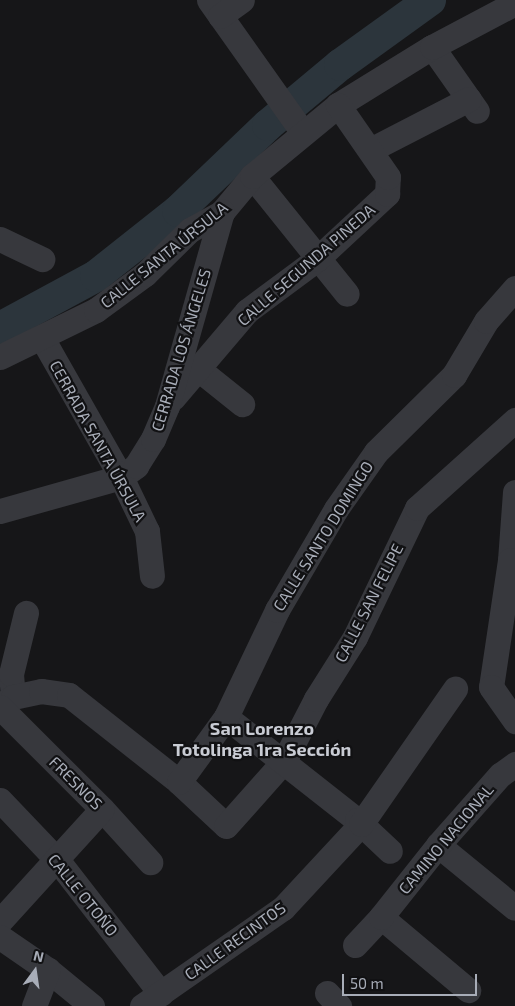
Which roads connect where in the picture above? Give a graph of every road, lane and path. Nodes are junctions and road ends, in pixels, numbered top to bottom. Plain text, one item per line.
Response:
1 (242, 0) edge
2 (515, 3) edge
3 (215, 8) edge
4 (432, 47) junction
5 (338, 105) junction
6 (290, 115) junction
7 (366, 144) junction
8 (252, 176) junction
9 (222, 212) junction
10 (0, 239) edge
11 (316, 258) junction
12 (42, 259) dead end
13 (515, 288) edge
14 (347, 294) dead end
15 (42, 338) junction
16 (0, 358) edge
17 (197, 368) junction
18 (242, 404) dead end
19 (167, 406) junction
20 (515, 420) edge
21 (121, 477) junction
22 (515, 492) edge
23 (0, 511) edge
24 (152, 576) dead end
25 (26, 613) dead end
26 (455, 689) dead end
27 (4, 703) edge
28 (226, 717) junction
29 (515, 721) edge
30 (284, 762) junction
31 (510, 775) edge
32 (180, 782) junction
33 (0, 800) edge
34 (102, 809) junction
35 (362, 824) junction
36 (438, 845) junction
37 (390, 851) dead end
38 (58, 861) junction
39 (150, 862) dead end
40 (515, 908) edge
41 (381, 917) junction
42 (0, 921) edge
43 (0, 937) edge
44 (355, 945) dead end
45 (48, 970) junction
46 (468, 990) dead end
47 (152, 1000) edge
48 (34, 1006) edge
49 (92, 1006) edge

1 - 3 street
2 - 4 street, CALLE SANTA ÚRSULA
3 - 6 street
4 - 5 street, CALLE SANTA ÚRSULA
4 - 7 street
5 - 6 street, CALLE SANTA ÚRSULA
5 - 7 street
6 - 8 street, CALLE SANTA ÚRSULA
7 - 11 street, CALLE SEGUNDA PINEDA
8 - 9 street, CALLE SANTA ÚRSULA
8 - 11 street
9 - 15 street, CALLE SANTA ÚRSULA
9 - 19 street, CERRADA LOS ÁNGELES
10 - 12 street
11 - 14 street
11 - 17 street, CALLE SEGUNDA PINEDA
13 - 28 street, CALLE SANTO DOMINGO
15 - 16 street, CALLE SANTA ÚRSULA
15 - 21 street, CERRADA SANTA ÚRSULA
17 - 18 street
17 - 19 street, CALLE SEGUNDA PINEDA
19 - 21 street, CERRADA LOS ÁNGELES
20 - 30 street, CALLE SAN FELIPE
21 - 23 street
21 - 24 street, CERRADA SANTA ÚRSULA
22 - 29 street
25 - 27 street
26 - 35 street, CALLE RECINTOS
27 - 32 street
27 - 34 street, FRESNOS
28 - 30 street
28 - 32 street, CALLE SANTO DOMINGO
30 - 32 street, CALLE SAN FELIPE
30 - 35 street
31 - 36 street, CAMINO NACIONAL
33 - 38 street, CALLE OTOÑO
34 - 38 street
34 - 39 street, FRESNOS
35 - 37 street
35 - 47 street, CALLE RECINTOS
36 - 40 street
36 - 41 street, CAMINO NACIONAL
38 - 42 street
38 - 47 street, CALLE OTOÑO
41 - 44 street, CAMINO NACIONAL
41 - 46 street
43 - 45 street
45 - 48 street
45 - 49 street

